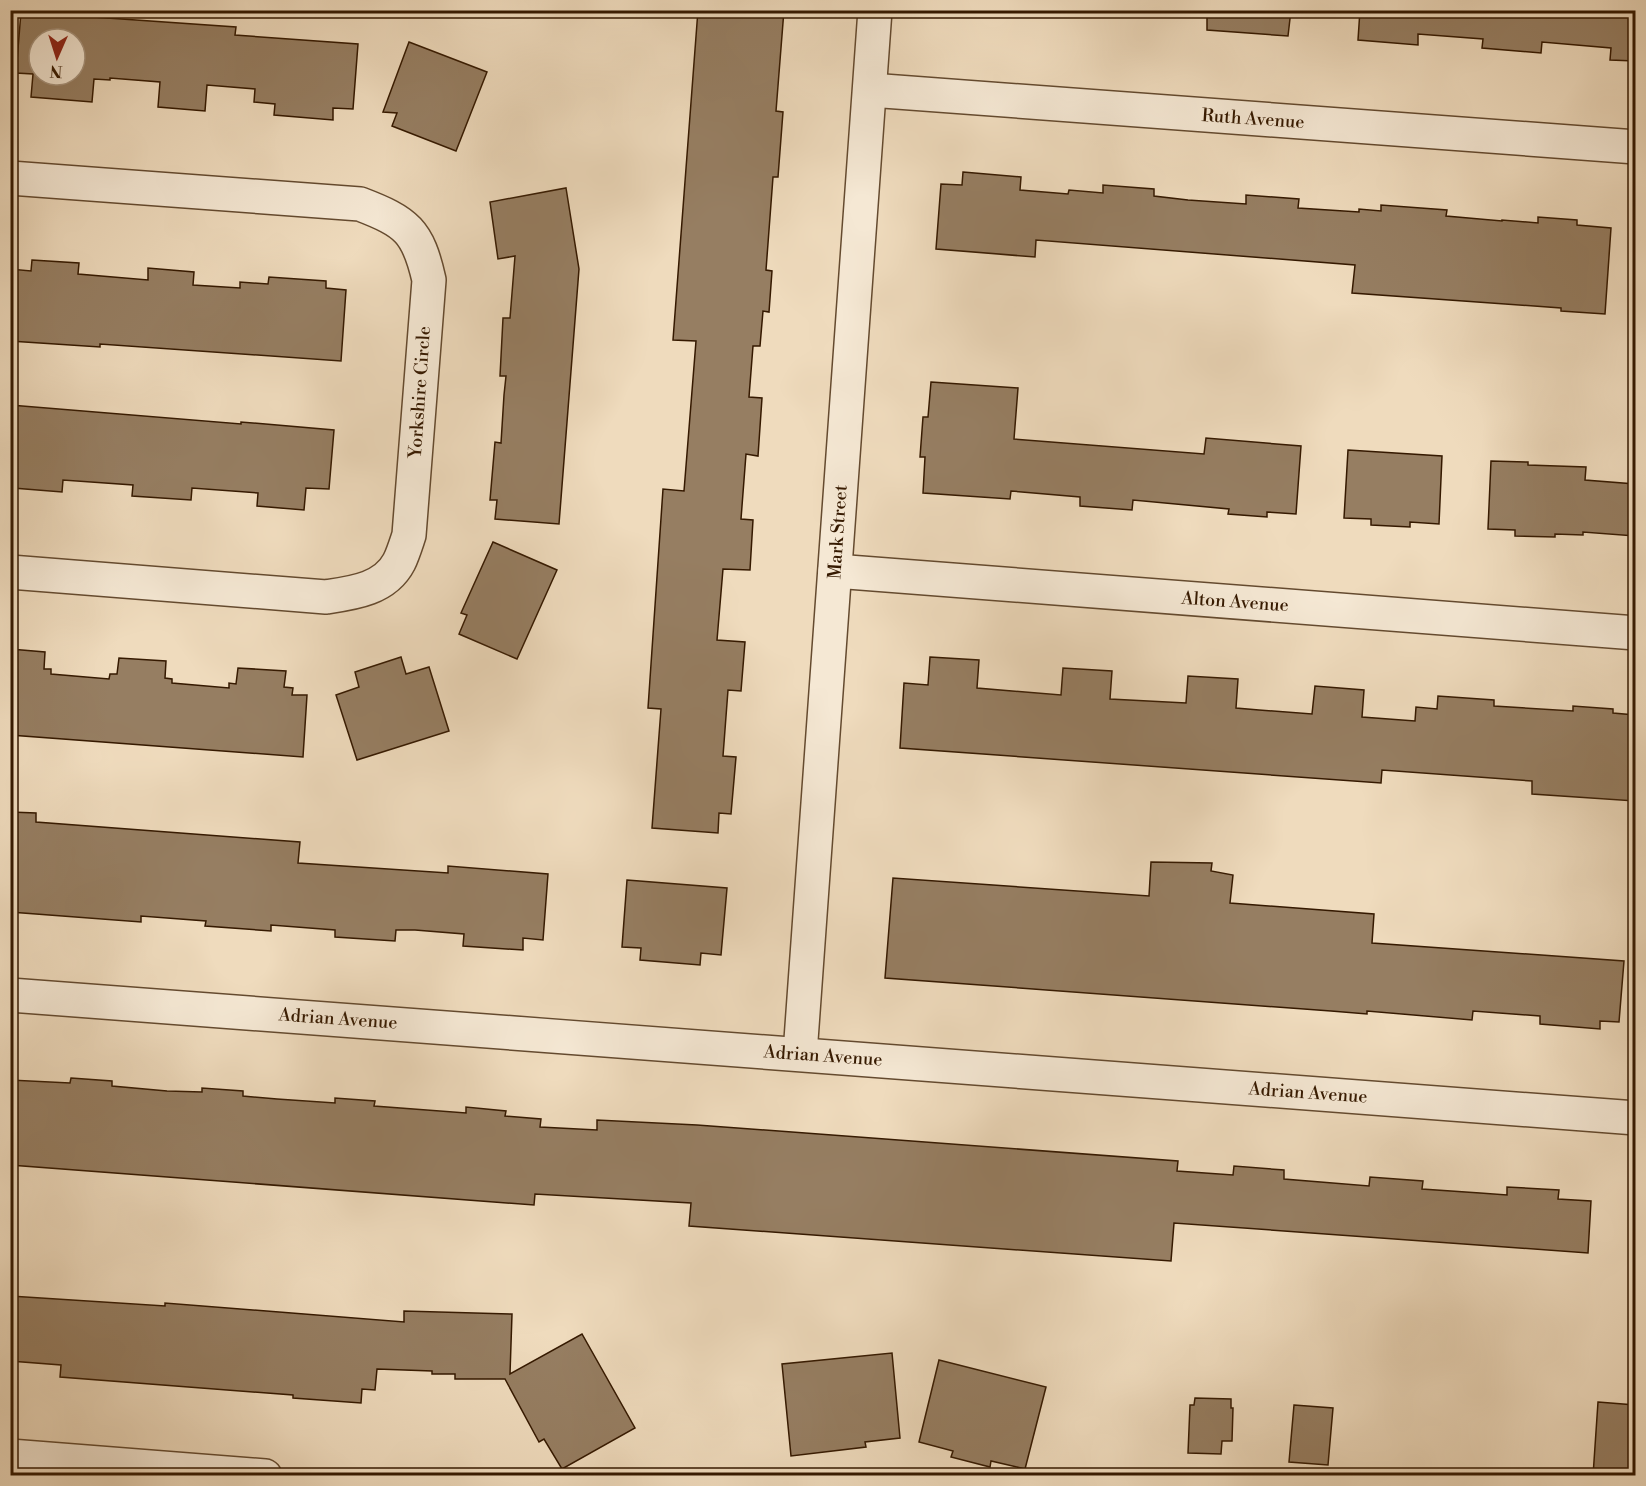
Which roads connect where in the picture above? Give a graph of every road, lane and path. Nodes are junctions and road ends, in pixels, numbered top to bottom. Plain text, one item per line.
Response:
1 (875, 10) edge
2 (870, 90) junction
3 (1635, 147) edge
4 (10, 178) edge
5 (835, 571) junction
6 (10, 572) edge
7 (1635, 633) edge
8 (10, 995) edge
9 (800, 1054) junction
10 (1635, 1118) edge
11 (10, 1456) edge
12 (211, 1474) edge
13 (265, 1476) edge

1 - 2 street, Mark Street
2 - 3 street, Ruth Avenue
2 - 5 street, Mark Street
4 - 6 street, Yorkshire Circle
5 - 7 street, Alton Avenue
5 - 9 street, Mark Street
8 - 9 street, Adrian Avenue
9 - 10 street, Adrian Avenue
11 - 12 street
12 - 13 street

